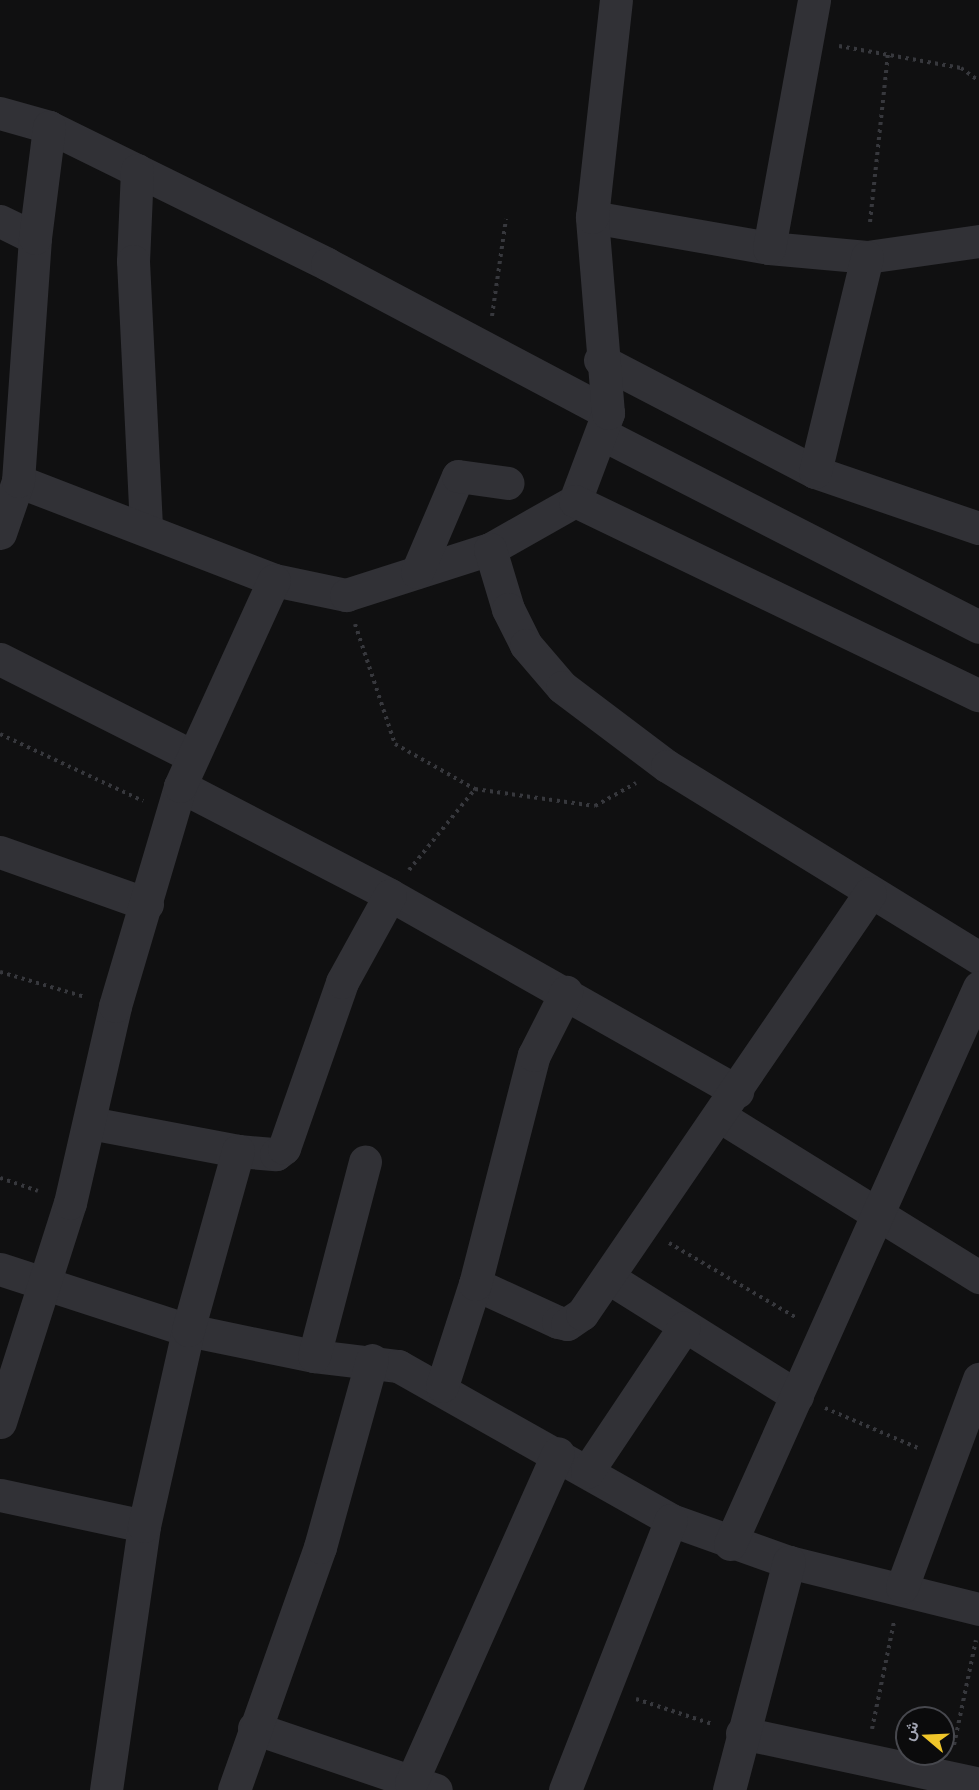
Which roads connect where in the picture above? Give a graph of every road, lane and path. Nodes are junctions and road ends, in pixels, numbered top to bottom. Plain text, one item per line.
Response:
1 (616, 0) edge
2 (814, 0) edge
3 (809, 41) junction
4 (888, 53) junction
5 (979, 81) edge
6 (0, 113) edge
7 (49, 127) junction
8 (137, 170) junction
9 (592, 217) junction
10 (506, 219) dead end
11 (0, 221) edge
12 (35, 238) junction
13 (979, 240) edge
14 (769, 248) junction
15 (867, 257) junction
16 (488, 347) junction
17 (600, 360) junction
18 (606, 424) junction
19 (815, 472) junction
20 (18, 481) junction
21 (508, 483) dead end
22 (575, 501) junction
23 (979, 528) edge
24 (146, 529) junction
25 (0, 533) edge
26 (490, 549) junction
27 (417, 572) junction
28 (274, 580) junction
29 (346, 595) junction
30 (979, 627) edge
31 (0, 659) edge
32 (979, 695) edge
33 (0, 734) edge
34 (190, 755) junction
35 (667, 766) junction
36 (474, 789) junction
37 (176, 801) junction
38 (0, 852) edge
39 (870, 893) junction
40 (390, 895) junction
41 (147, 904) junction
42 (979, 958) edge
43 (0, 972) edge
44 (979, 987) edge
45 (566, 992) junction
46 (115, 1006) junction
47 (729, 1104) junction
48 (90, 1123) junction
49 (238, 1150) junction
50 (365, 1162) dead end
51 (0, 1178) edge
52 (70, 1203) junction
53 (876, 1217) junction
54 (645, 1229) junction
55 (0, 1269) edge
56 (979, 1277) edge
57 (609, 1278) junction
58 (45, 1284) junction
59 (475, 1284) junction
60 (684, 1327) junction
61 (188, 1330) junction
62 (826, 1335) junction
63 (314, 1356) junction
64 (372, 1360) junction
65 (979, 1378) edge
66 (442, 1386) junction
67 (797, 1396) junction
68 (0, 1422) edge
69 (558, 1453) junction
70 (949, 1461) junction
71 (587, 1472) junction
72 (0, 1495) edge
73 (671, 1520) junction
74 (144, 1526) junction
75 (730, 1544) junction
76 (789, 1562) junction
77 (902, 1587) junction
78 (978, 1623) edge
79 (601, 1688) junction
80 (254, 1728) junction
81 (742, 1733) junction
82 (866, 1759) junction
83 (947, 1778) junction
84 (979, 1784) edge
85 (424, 1787) edge
86 (106, 1790) edge
87 (234, 1790) edge
88 (566, 1790) edge
89 (729, 1790) edge

1 - 9 street
2 - 3 street
3 - 4 path
3 - 14 street
4 - 5 path
4 - 15 path
6 - 7 street
7 - 8 street
7 - 12 street
8 - 16 street
8 - 24 street
9 - 14 street
9 - 17 street
10 - 16 path
11 - 12 street
12 - 20 street
13 - 15 street
14 - 15 street
15 - 19 street
16 - 18 street
17 - 18 street
17 - 19 street
18 - 22 street
18 - 30 street
19 - 23 street
20 - 24 street
20 - 25 street
21 - 27 street
22 - 26 street
22 - 32 street
24 - 28 street
26 - 27 street
26 - 35 street
27 - 29 street
28 - 29 street
28 - 34 street
29 - 36 path
31 - 34 street
33 - 37 path
34 - 37 street
35 - 36 path
35 - 39 street
36 - 40 path
37 - 40 street
37 - 41 street
38 - 41 street
39 - 42 street
39 - 47 street
40 - 45 street
40 - 49 street
41 - 46 street
43 - 46 path
44 - 53 street
45 - 47 street
45 - 59 street
46 - 48 street
47 - 53 street
47 - 54 street
48 - 49 street
48 - 52 street
49 - 61 street
50 - 63 street
51 - 52 path
52 - 58 street
53 - 56 street
53 - 62 street
54 - 57 street
54 - 62 path
55 - 58 street
57 - 59 street
57 - 60 street
58 - 61 street
58 - 68 street
59 - 66 street
60 - 67 street
60 - 71 street
61 - 63 street
61 - 74 street
62 - 67 street
63 - 64 street
64 - 66 street
64 - 80 street
65 - 70 street
66 - 69 street
67 - 70 path
67 - 75 street
69 - 71 street
69 - 85 street
70 - 77 street
71 - 73 street
72 - 74 street
73 - 75 street
73 - 79 street
74 - 86 street
75 - 76 street
76 - 77 street
76 - 81 street
77 - 78 street
77 - 82 path
78 - 83 path
79 - 81 path
79 - 88 street
80 - 85 street
80 - 87 street
81 - 82 street
81 - 89 street
82 - 83 street
83 - 84 street

